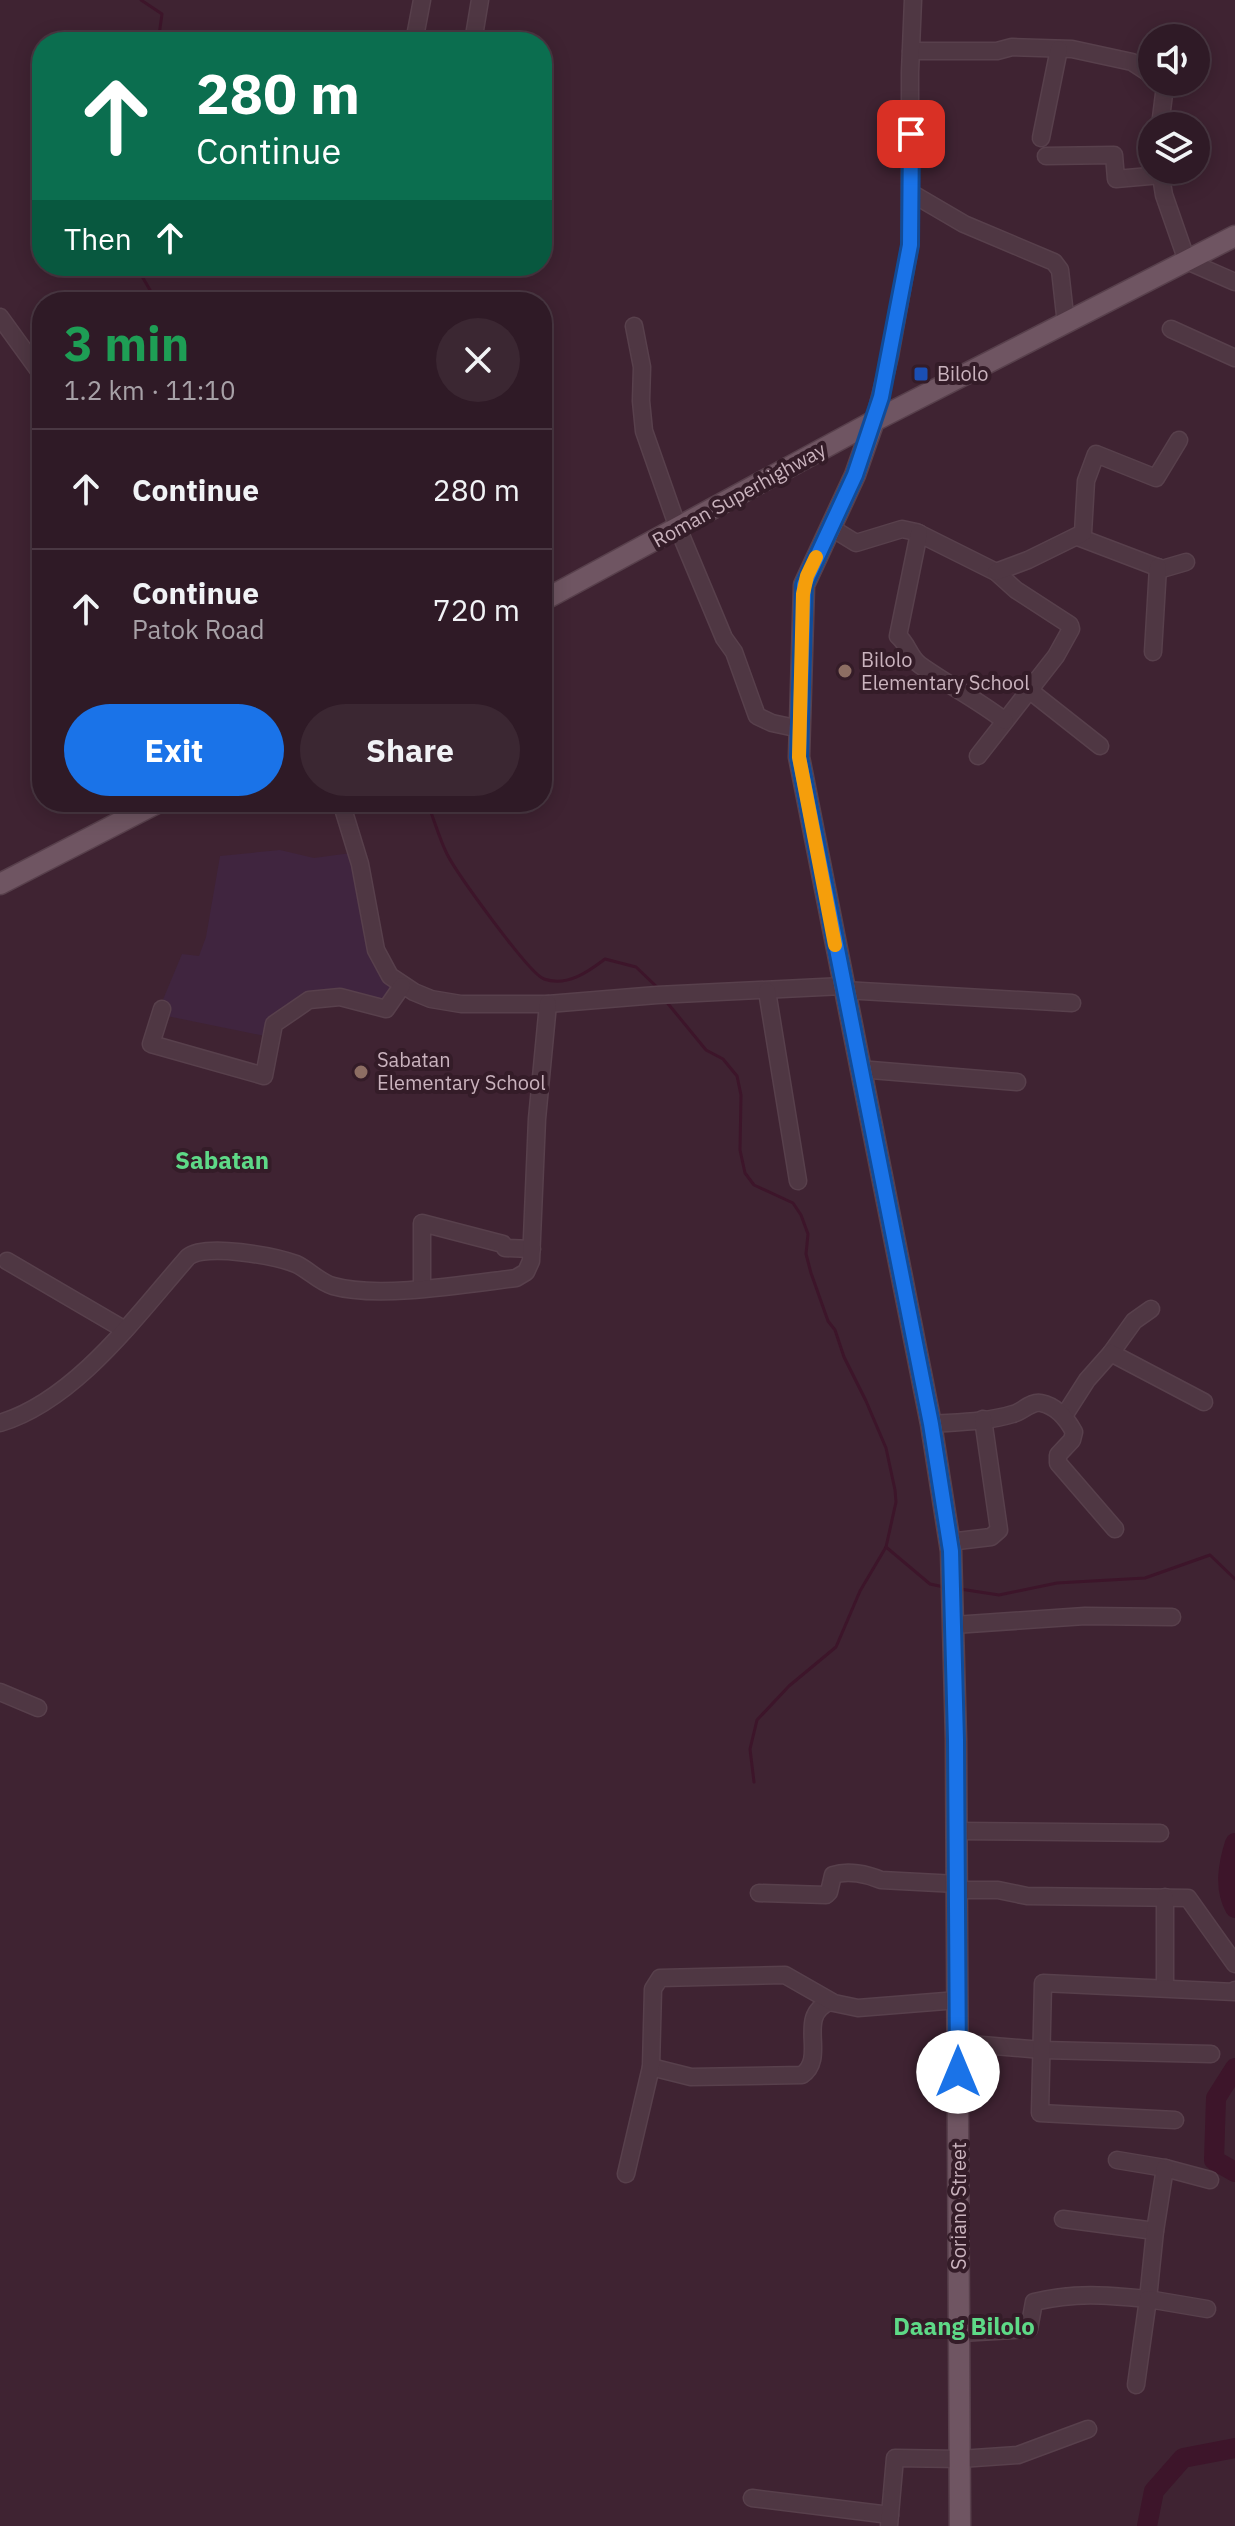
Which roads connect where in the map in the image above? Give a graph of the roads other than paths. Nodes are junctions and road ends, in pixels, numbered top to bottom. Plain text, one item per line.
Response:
1 (422, 0) edge
2 (480, 0) edge
3 (913, 0) edge
4 (416, 32) edge
5 (475, 32) edge
6 (1059, 49) junction
7 (911, 51) junction
8 (1138, 65) edge
9 (1041, 138) dead end
10 (1046, 156) dead end
11 (1138, 176) edge
12 (1162, 184) edge
13 (911, 193) junction
14 (1235, 236) edge
15 (1187, 261) junction
16 (1235, 282) edge
17 (0, 317) edge
18 (1066, 324) junction
19 (634, 326) dead end
20 (1171, 329) dead end
21 (1235, 358) edge
22 (32, 361) edge
23 (874, 421) junction
24 (1179, 440) dead end
25 (830, 527) junction
26 (678, 528) junction
27 (919, 533) junction
28 (1078, 537) junction
29 (1186, 562) dead end
30 (1158, 567) junction
31 (996, 572) junction
32 (552, 596) edge
33 (1153, 652) dead end
34 (1029, 690) junction
35 (1005, 721) junction
36 (800, 729) junction
37 (1100, 746) dead end
38 (978, 756) dead end
39 (140, 812) edge
40 (344, 812) edge
41 (0, 884) edge
42 (402, 986) junction
43 (843, 988) junction
44 (767, 991) junction
45 (1072, 1003) dead end
46 (548, 1004) junction
47 (162, 1009) dead end
48 (859, 1069) junction
49 (1017, 1082) dead end
50 (798, 1181) dead end
51 (532, 1249) junction
52 (7, 1261) dead end
53 (422, 1288) junction
54 (1151, 1309) dead end
55 (125, 1330) junction
56 (1111, 1353) junction
57 (1204, 1402) dead end
58 (1064, 1416) junction
59 (983, 1419) junction
60 (0, 1423) edge
61 (931, 1424) junction
62 (1115, 1529) dead end
63 (949, 1542) junction
64 (1172, 1617) dead end
65 (954, 1625) junction
66 (0, 1692) edge
67 (38, 1708) dead end
68 (957, 1831) junction
69 (1160, 1833) dead end
70 (957, 1887) junction
71 (759, 1893) dead end
72 (1165, 1897) junction
73 (1235, 1964) edge
74 (1165, 1987) junction
75 (1235, 1990) edge
76 (958, 2000) junction
77 (830, 2002) junction
78 (958, 2043) junction
79 (1042, 2050) junction
80 (1211, 2054) dead end
81 (651, 2067) junction
82 (1175, 2120) dead end
83 (1117, 2160) dead end
84 (1165, 2168) junction
85 (626, 2174) dead end
86 (1210, 2180) dead end
87 (1063, 2219) dead end
88 (1155, 2231) junction
89 (1148, 2299) junction
90 (1207, 2309) dead end
91 (960, 2333) junction
92 (1136, 2385) dead end
93 (1088, 2429) dead end
94 (960, 2459) junction
95 (752, 2498) dead end
96 (889, 2520) edge
97 (960, 2526) edge

1 - 4 street
2 - 5 street
3 - 7 street
6 - 7 street
6 - 8 street
6 - 9 street
7 - 13 street
10 - 11 street
12 - 15 street
13 - 18 street
13 - 23 street
14 - 15 main road, Roman Superhighway
15 - 16 street
15 - 18 main road, Roman Superhighway
17 - 22 street
18 - 23 main road, Roman Superhighway
19 - 26 street
20 - 21 street
23 - 25 main road, Soriano Street
23 - 26 main road, Roman Superhighway
24 - 28 street
25 - 27 street
25 - 36 main road, Soriano Street
26 - 32 main road, Roman Superhighway
26 - 36 street
27 - 31 street
27 - 35 street
28 - 30 street
28 - 31 street
29 - 30 street
30 - 33 street
31 - 34 street
34 - 35 street
34 - 37 street
35 - 38 street
36 - 43 main road, Soriano Street
39 - 41 main road
40 - 42 street
42 - 46 street
42 - 47 street
43 - 44 street
43 - 45 street
43 - 48 main road, Soriano Street
44 - 46 street
44 - 50 street
46 - 51 street
48 - 49 street
48 - 61 main road, Soriano Street
51 - 53 street
51 - 53 street
52 - 55 street
53 - 55 street
54 - 56 street
55 - 60 street
56 - 57 street
56 - 58 street
58 - 59 street
58 - 62 street
59 - 61 street
59 - 63 street
61 - 63 main road, Soriano Street
63 - 65 main road, Soriano Street
64 - 65 street
65 - 68 main road, Soriano Street
66 - 67 street
68 - 69 street
68 - 70 main road, Soriano Street
70 - 71 street
70 - 72 street
70 - 76 main road, Soriano Street
72 - 73 street
72 - 74 street
74 - 75 street
74 - 79 street
76 - 77 street
76 - 78 main road, Soriano Street
77 - 81 street
77 - 81 street
78 - 79 street
78 - 91 main road, Soriano Street
79 - 80 street
79 - 82 street
81 - 85 street
83 - 84 street
84 - 86 street
84 - 88 street
87 - 88 street
88 - 89 street
89 - 90 street
89 - 91 street
89 - 92 street
91 - 94 main road, Soriano Street
93 - 94 street
94 - 96 street
94 - 97 main road, Soriano Street
95 - 96 street

